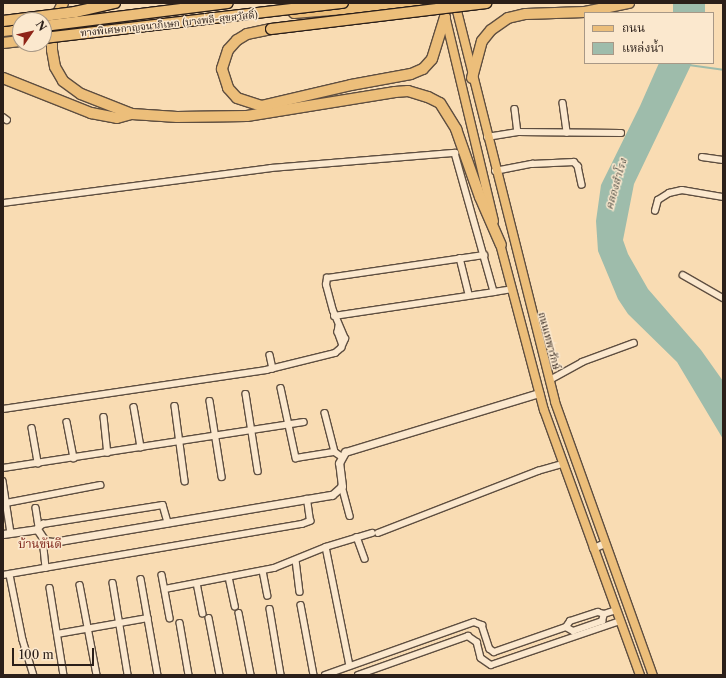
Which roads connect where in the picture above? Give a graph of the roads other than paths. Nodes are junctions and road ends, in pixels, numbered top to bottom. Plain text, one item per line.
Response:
1 (63, 3) edge
2 (100, 3) edge
3 (115, 3) edge
4 (228, 3) edge
5 (342, 3) edge
6 (418, 3) edge
7 (442, 3) edge
8 (455, 3) edge
9 (486, 3) edge
10 (629, 3) edge
11 (584, 12) edge
12 (585, 12) edge
13 (265, 13) junction
14 (3, 14) edge
15 (445, 17) junction
16 (3, 21) edge
17 (52, 25) edge
18 (52, 37) edge
19 (3, 78) edge
20 (472, 78) junction
21 (563, 103) dead end
22 (515, 109) dead end
23 (132, 114) junction
24 (518, 132) junction
25 (621, 132) dead end
26 (567, 133) junction
27 (486, 137) junction
28 (702, 157) dead end
29 (723, 160) edge
30 (495, 171) junction
31 (582, 185) dead end
32 (723, 197) edge
33 (3, 204) edge
34 (655, 211) dead end
35 (501, 245) junction
36 (484, 255) junction
37 (460, 258) junction
38 (683, 275) dead end
39 (512, 289) junction
40 (494, 292) junction
41 (469, 295) junction
42 (723, 298) edge
43 (334, 316) junction
44 (634, 343) dead end
45 (270, 355) dead end
46 (273, 369) junction
47 (550, 380) junction
48 (282, 388) dead end
49 (246, 394) dead end
50 (539, 394) junction
51 (210, 401) dead end
52 (175, 406) dead end
53 (134, 407) dead end
54 (3, 409) edge
55 (325, 413) dead end
56 (104, 417) dead end
57 (67, 422) dead end
58 (304, 422) dead end
59 (288, 426) junction
60 (32, 428) dead end
61 (251, 431) junction
62 (216, 436) junction
63 (180, 442) junction
64 (141, 447) junction
65 (108, 452) junction
66 (338, 454) junction
67 (74, 458) junction
68 (38, 463) junction
69 (563, 464) junction
70 (3, 468) edge
71 (258, 471) dead end
72 (222, 477) dead end
73 (3, 481) edge
74 (185, 481) dead end
75 (100, 485) dead end
76 (342, 486) junction
77 (307, 499) junction
78 (6, 503) junction
79 (36, 508) dead end
80 (350, 516) dead end
81 (168, 523) junction
82 (38, 528) junction
83 (7, 534) edge
84 (357, 537) junction
85 (43, 539) junction
86 (606, 543) junction
87 (326, 547) junction
88 (593, 548) junction
89 (365, 559) dead end
90 (296, 560) junction
91 (46, 568) junction
92 (263, 571) junction
93 (10, 574) junction
94 (3, 575) edge
95 (162, 576) dead end
96 (229, 577) junction
97 (141, 579) dead end
98 (113, 583) dead end
99 (197, 583) junction
100 (80, 585) dead end
101 (50, 588) dead end
102 (164, 589) junction
103 (300, 592) dead end
104 (268, 596) dead end
105 (300, 605) dead end
106 (235, 606) dead end
107 (270, 609) dead end
108 (616, 610) junction
109 (203, 613) dead end
110 (239, 613) dead end
111 (604, 614) junction
112 (148, 618) junction
113 (170, 618) dead end
114 (209, 618) dead end
115 (620, 621) junction
116 (119, 623) junction
117 (180, 623) dead end
118 (566, 627) junction
119 (89, 629) junction
120 (57, 634) junction
121 (350, 666) junction
122 (34, 675) edge
123 (64, 675) edge
124 (97, 675) edge
125 (128, 675) edge
126 (158, 675) edge
127 (189, 675) edge
128 (220, 675) edge
129 (251, 675) edge
130 (281, 675) edge
131 (314, 675) edge
132 (325, 675) edge
133 (358, 675) edge
134 (640, 675) edge
135 (653, 675) edge

1 - 23 highway
2 - 14 highway
3 - 16 highway, bridge
4 - 17 highway, ทางพิเศษกาญจนาภิเษก (บางพลี-สุขสวัสดิ์), bridge
5 - 13 highway, ทางพิเศษกาญจนาภิเษก (บางพลี-สุขสวัสดิ์), bridge
6 - 13 highway, bridge
7 - 15 main road
8 - 20 main road, ถนนเทพารักษ์
9 - 15 highway, bridge
10 - 12 highway
11 - 20 highway
13 - 18 highway, ทางพิเศษกาญจนาภิเษก (บางพลี-สุขสวัสดิ์), bridge
15 - 35 main road
19 - 23 highway
20 - 27 main road, ถนนเทพารักษ์
21 - 26 street
22 - 24 street
23 - 35 highway
24 - 26 street
24 - 27 street
25 - 26 street
27 - 30 main road, ถนนเทพารักษ์
28 - 29 street
30 - 31 street
30 - 47 main road, ถนนเทพารักษ์
32 - 34 street
33 - 36 street
35 - 39 main road
36 - 37 street
36 - 40 street
37 - 41 street
37 - 43 street
38 - 42 street
39 - 40 street
39 - 50 main road
40 - 41 street
41 - 43 street
43 - 46 street
44 - 47 street
45 - 46 street
46 - 54 street
47 - 86 main road, ถนนเทพารักษ์
48 - 59 street
49 - 61 street
50 - 66 street
50 - 69 main road
51 - 62 street
52 - 63 street
53 - 64 street
55 - 66 street
56 - 65 street
57 - 67 street
58 - 59 street
59 - 61 street
59 - 66 street
60 - 68 street
61 - 62 street
61 - 71 street
62 - 63 street
62 - 72 street
63 - 64 street
63 - 74 street
64 - 65 street
65 - 67 street
66 - 76 street
67 - 68 street
68 - 70 street
69 - 84 street
69 - 88 main road
73 - 78 street
75 - 78 street
76 - 77 street
76 - 80 street
77 - 81 street
77 - 91 street
78 - 83 street
79 - 82 street
81 - 82 street
81 - 85 street
82 - 83 street
82 - 85 street
84 - 87 street
84 - 89 street
85 - 91 street
86 - 88 street
86 - 135 main road, ถนนเทพารักษ์
87 - 90 street
87 - 121 street
88 - 108 main road
90 - 92 street
90 - 103 street
91 - 93 street
92 - 96 street
92 - 104 street
93 - 94 street
93 - 122 street
95 - 102 street
96 - 99 street
96 - 106 street
97 - 112 street
98 - 116 street
99 - 102 street
99 - 109 street
100 - 119 street
101 - 120 street
102 - 113 street
105 - 131 street
107 - 130 street
108 - 111 street
108 - 115 main road
110 - 129 street
111 - 118 street
111 - 118 street
112 - 116 street
112 - 126 street
114 - 128 street
115 - 133 street
115 - 134 main road
116 - 119 street
116 - 125 street
117 - 127 street
118 - 121 street
119 - 120 street
119 - 124 street
120 - 123 street
121 - 132 street

